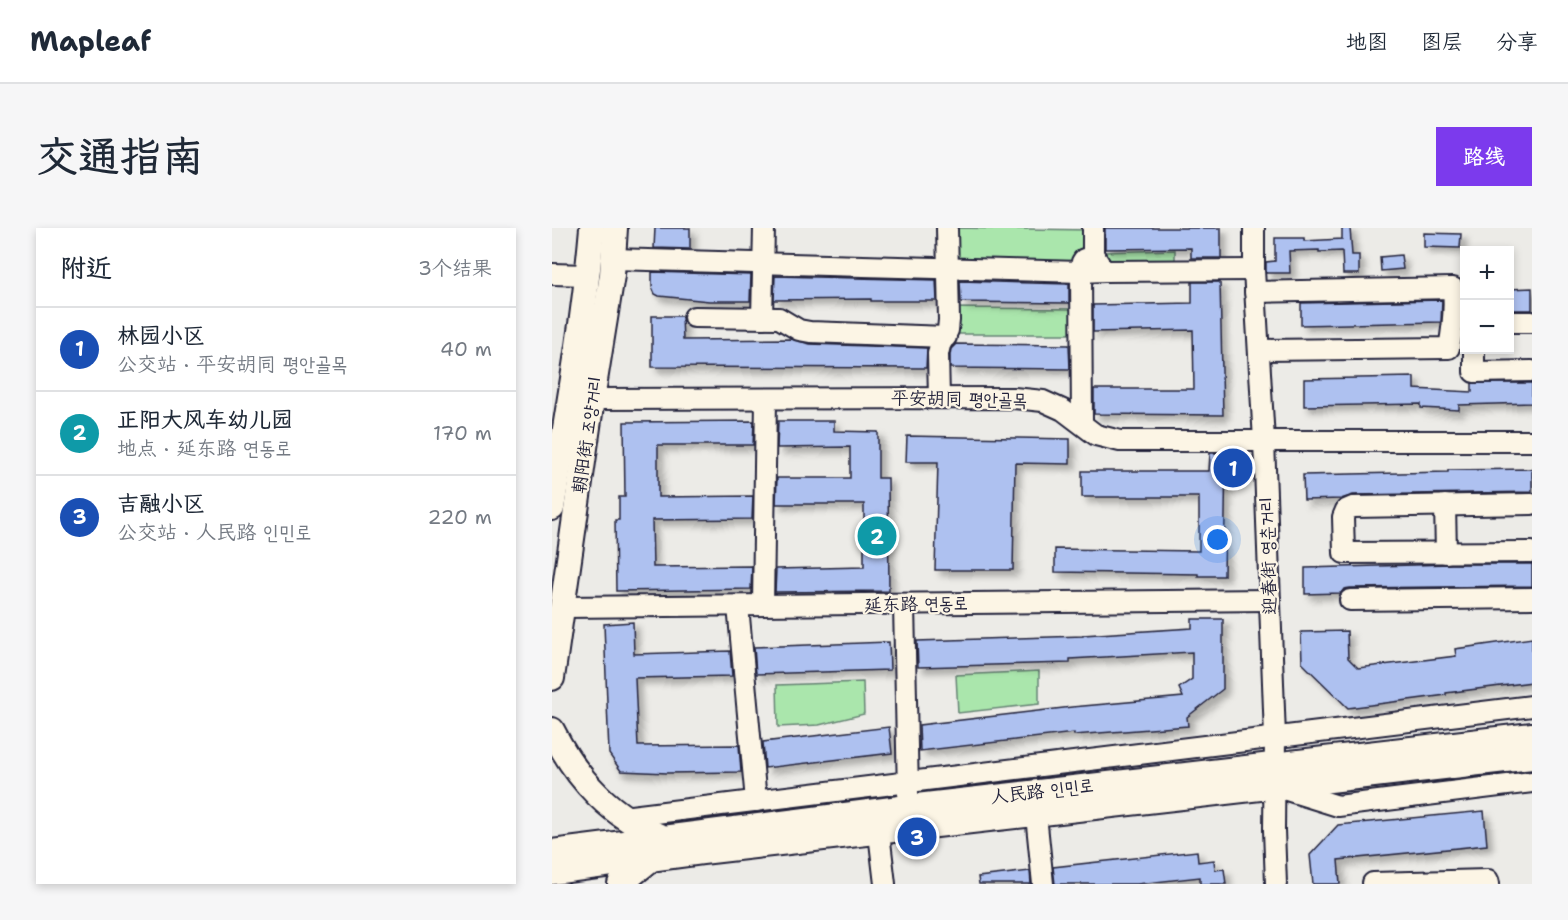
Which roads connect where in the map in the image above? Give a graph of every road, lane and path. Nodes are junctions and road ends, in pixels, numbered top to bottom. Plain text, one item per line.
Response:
1 (592, 228) edge
2 (615, 228) edge
3 (764, 228) edge
4 (947, 228) edge
5 (1093, 228) edge
6 (1254, 228) edge
7 (1093, 254) junction
8 (613, 259) junction
9 (763, 263) junction
10 (947, 268) junction
11 (1254, 270) junction
12 (1104, 271) junction
13 (1081, 272) junction
14 (552, 274) edge
15 (587, 275) junction
16 (1255, 292) junction
17 (694, 317) dead end
18 (762, 318) junction
19 (1514, 322) edge
20 (1532, 322) edge
21 (946, 336) junction
22 (1259, 350) junction
23 (1474, 354) edge
24 (1532, 371) edge
25 (939, 398) junction
26 (592, 399) junction
27 (766, 399) junction
28 (1082, 423) junction
29 (1264, 441) junction
30 (1532, 441) edge
31 (1532, 504) edge
32 (1445, 505) junction
33 (552, 508) edge
34 (1446, 552) junction
35 (1532, 552) edge
36 (1532, 598) edge
37 (1270, 600) junction
38 (1350, 600) dead end
39 (763, 605) junction
40 (904, 605) junction
41 (738, 606) junction
42 (562, 607) junction
43 (552, 678) edge
44 (1532, 706) edge
45 (552, 730) edge
46 (1532, 735) edge
47 (1275, 737) junction
48 (1532, 757) edge
49 (1274, 775) junction
50 (908, 782) junction
51 (1532, 782) edge
52 (756, 801) junction
53 (908, 807) junction
54 (1036, 815) junction
55 (623, 817) junction
56 (879, 833) junction
57 (664, 838) junction
58 (552, 852) edge
59 (650, 860) junction
60 (552, 872) edge
61 (1373, 883) edge
62 (620, 884) edge
63 (885, 884) edge
64 (1043, 884) edge
65 (1276, 884) edge
66 (1489, 884) edge

1 - 15 main road, 朝阳街 조양거리
2 - 8 main road, 朝阳街 조양거리
3 - 9 street
4 - 10 street
5 - 7 street
6 - 11 street, 迎春街 영춘거리
7 - 12 street
7 - 13 street
8 - 9 street
8 - 26 main road, 朝阳街 조양거리
9 - 10 street
9 - 18 street
10 - 13 street
10 - 21 street
11 - 12 street
11 - 16 street, 迎春街 영춘거리
12 - 13 street
13 - 28 street
14 - 15 street
15 - 33 main road, 朝阳街 조양거리
16 - 22 street, 迎春街 영춘거리
16 - 22 street
17 - 18 street
18 - 21 street
19 - 20 street
21 - 25 street
22 - 29 street, 迎春街 영춘거리
23 - 24 street
25 - 27 street, 平安胡同 평안골목
25 - 28 street, 平安胡同 평안골목
26 - 27 street, 平安胡同 평안골목
26 - 42 main road, 朝阳街 조양거리
27 - 39 street
28 - 29 street, 平安胡同 평안골목
29 - 30 street, 平安胡同 평안골목
29 - 37 street, 迎春街 영춘거리
31 - 32 street
32 - 34 street
32 - 34 street
34 - 35 street
36 - 38 street
37 - 40 street, 延东路 연동로
37 - 47 street, 迎春街 영춘거리
39 - 40 street, 延东路 연동로
39 - 41 street, 延东路 연동로
40 - 50 street
41 - 42 street, 延东路 연동로
41 - 52 street
42 - 43 main road, 朝阳街 조양거리
44 - 47 street
45 - 55 main road
46 - 49 main road, 人民路 인민로
47 - 49 street, 迎春街 영춘거리
47 - 50 street
48 - 49 main road, 人民路 인민로
49 - 51 street
49 - 53 main road, 人民路 인민로
49 - 54 main road, 人民路 인민로
49 - 65 street, 迎春街 영춘거리
50 - 52 street
50 - 53 street
52 - 55 street
53 - 57 main road, 人民路 인민로
54 - 56 main road, 人民路 인민로
54 - 64 street
55 - 57 main road
56 - 59 main road, 人民路 인민로
56 - 63 street
57 - 58 main road, 人民路 인민로
59 - 60 main road, 人民路 인민로
59 - 62 main road
61 - 66 street

